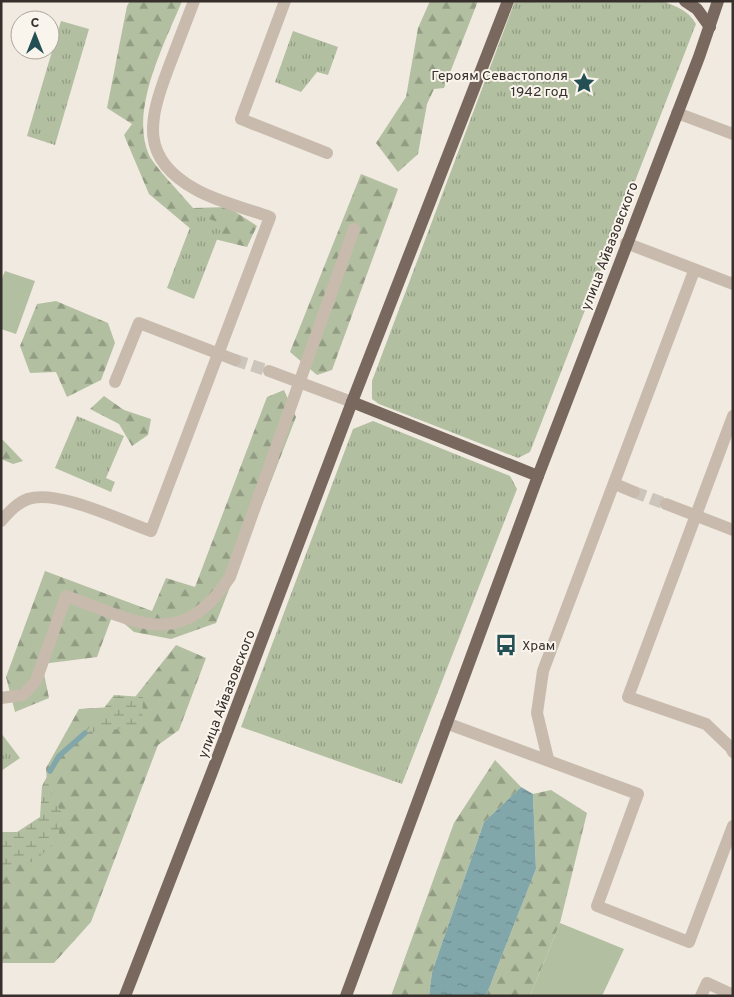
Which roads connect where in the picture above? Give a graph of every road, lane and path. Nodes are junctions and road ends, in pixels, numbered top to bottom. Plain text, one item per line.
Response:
1 (194, 1) edge
2 (285, 1) edge
3 (508, 1) edge
4 (685, 1) edge
5 (718, 1) edge
6 (710, 26) junction
7 (677, 112) junction
8 (733, 134) edge
9 (327, 153) dead end
10 (354, 229) dead end
11 (626, 243) junction
12 (694, 270) junction
13 (733, 284) edge
14 (219, 354) junction
15 (235, 360) tunnel mouth
16 (270, 371) tunnel mouth
17 (115, 382) dead end
18 (299, 382) junction
19 (352, 402) junction
20 (733, 416) edge
21 (538, 476) junction
22 (615, 484) junction
23 (634, 492) tunnel mouth
24 (666, 504) tunnel mouth
25 (696, 516) junction
26 (1, 521) edge
27 (733, 530) edge
28 (1, 698) edge
29 (446, 723) junction
30 (733, 752) edge
31 (548, 759) junction
32 (733, 826) edge
33 (733, 995) edge
34 (125, 996) edge
35 (346, 996) edge
36 (701, 996) edge

1 - 14 lane
2 - 9 lane
3 - 19 main road, улица Айвазовского
4 - 6 main road
5 - 6 main road, улица Айвазовского
6 - 7 main road, улица Айвазовского
7 - 8 lane
7 - 11 main road, улица Айвазовского
10 - 18 lane
11 - 12 lane
11 - 21 main road, улица Айвазовского
12 - 13 lane
12 - 22 lane
14 - 15 lane
14 - 17 lane
14 - 26 lane
16 - 18 lane
18 - 19 lane
18 - 28 lane
19 - 21 main road
19 - 34 main road, улица Айвазовского
20 - 25 lane
21 - 29 main road, улица Айвазовского
22 - 23 lane
22 - 31 lane
24 - 25 lane
25 - 27 lane
25 - 30 lane
29 - 31 lane
29 - 35 main road, улица Айвазовского
31 - 32 lane
33 - 36 lane

